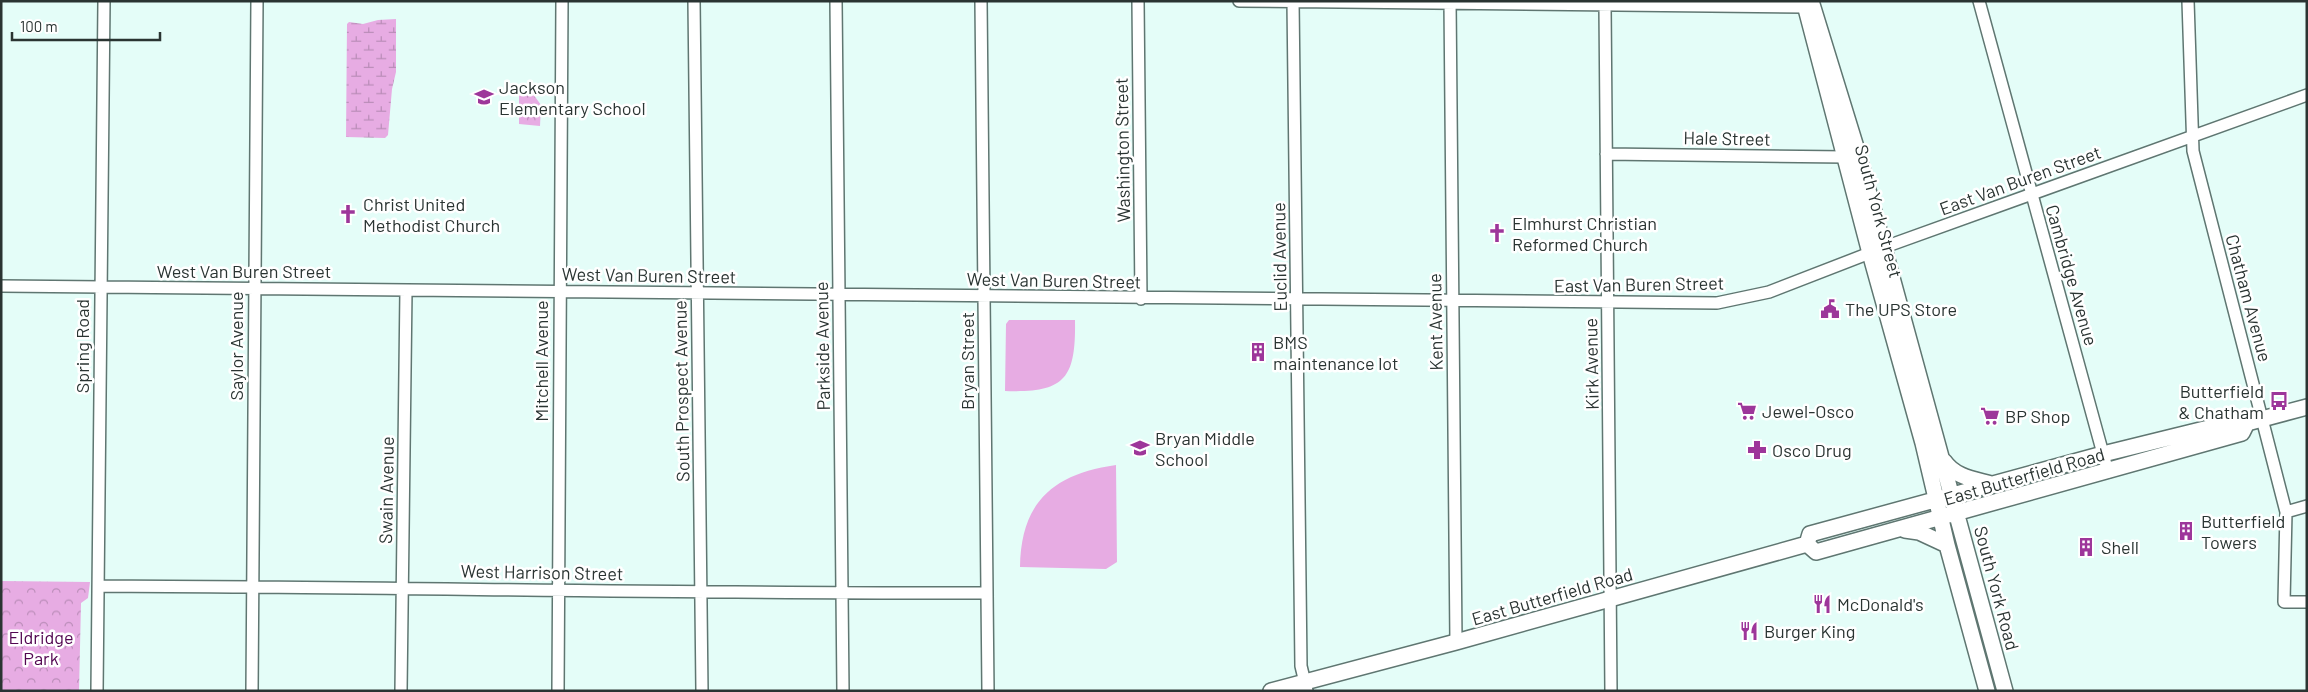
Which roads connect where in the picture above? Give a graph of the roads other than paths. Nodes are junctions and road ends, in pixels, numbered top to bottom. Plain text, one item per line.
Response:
1 (104, 1) edge
2 (257, 1) edge
3 (562, 1) edge
4 (694, 1) edge
5 (836, 1) edge
6 (981, 1) edge
7 (1138, 1) edge
8 (1239, 1) edge
9 (1979, 1) edge
10 (2188, 1) edge
11 (1293, 2) edge
12 (1450, 3) edge
13 (1806, 3) edge
14 (1605, 6) junction
15 (2307, 95) edge
16 (2192, 138) junction
17 (1606, 154) junction
18 (1846, 158) junction
19 (2031, 194) junction
20 (1876, 251) junction
21 (1, 286) edge
22 (100, 288) junction
23 (254, 288) junction
24 (406, 290) junction
25 (559, 292) junction
26 (697, 294) junction
27 (839, 295) junction
28 (984, 297) junction
29 (1141, 299) junction
30 (1297, 300) junction
31 (1452, 301) junction
32 (1608, 303) junction
33 (2307, 407) edge
34 (2263, 419) junction
35 (2247, 423) junction
36 (2103, 454) junction
37 (1944, 461) junction
38 (2108, 472) junction
39 (1992, 484) junction
40 (1953, 495) junction
41 (1937, 500) junction
42 (2307, 506) edge
43 (2286, 512) junction
44 (1958, 514) junction
45 (1941, 518) junction
46 (1901, 529) junction
47 (1807, 544) junction
48 (1947, 545) junction
49 (98, 586) junction
50 (254, 587) junction
51 (402, 589) junction
52 (559, 589) junction
53 (701, 592) junction
54 (987, 593) junction
55 (842, 594) junction
56 (1611, 599) junction
57 (2307, 602) edge
58 (1456, 642) junction
59 (1306, 686) edge
60 (97, 691) edge
61 (252, 691) edge
62 (401, 691) edge
63 (558, 691) edge
64 (702, 691) edge
65 (843, 691) edge
66 (988, 691) edge
67 (1271, 691) edge
68 (1612, 691) edge
69 (1987, 691) edge
70 (2005, 691) edge

1 - 22 street, Spring Road
2 - 23 street, Saylor Avenue
3 - 25 street, Mitchell Avenue
4 - 26 street, South Prospect Avenue
5 - 27 street, Parkside Avenue
6 - 28 street, Bryan Street
7 - 29 street, Washington Street
8 - 11 street
9 - 19 street, Cambridge Avenue
10 - 16 street, Chatham Avenue
11 - 12 street
11 - 30 street, Euclid Avenue
12 - 14 street
12 - 31 street, Kent Avenue
13 - 14 street
13 - 18 main road, South York Street
13 - 20 main road, South York Street
14 - 17 street, Kirk Avenue
15 - 16 street, East Van Buren Street
16 - 19 street, East Van Buren Street
16 - 34 street, Chatham Avenue
17 - 18 street, Hale Street
17 - 32 street, Kirk Avenue
18 - 20 main road, South York Street
19 - 20 street, East Van Buren Street
19 - 36 street, Cambridge Avenue
20 - 32 street, East Van Buren Street
20 - 37 main road, South York Street
20 - 41 main road, South York Street
21 - 22 street, West Van Buren Street
22 - 23 street, West Van Buren Street
22 - 49 street, Spring Road
23 - 24 street, West Van Buren Street
23 - 50 street, Saylor Avenue
24 - 25 street, West Van Buren Street
24 - 51 street, Swain Avenue
25 - 26 street, West Van Buren Street
25 - 52 street, Mitchell Avenue
26 - 27 street, West Van Buren Street
26 - 53 street, South Prospect Avenue
27 - 28 street, West Van Buren Street
27 - 55 street, Parkside Avenue
28 - 29 street, West Van Buren Street
28 - 54 street, Bryan Street
29 - 30 street, West Van Buren Street
30 - 31 street, East Van Buren Street
30 - 59 street, Euclid Avenue
31 - 32 street, East Van Buren Street
31 - 58 street, Kent Avenue
32 - 56 street, Kirk Avenue
33 - 34 main road, East Butterfield Road
34 - 35 main road, East Butterfield Road
34 - 43 street, Chatham Avenue
35 - 36 main road, East Butterfield Road
35 - 38 main road, East Butterfield Road
36 - 38 street, Cambridge Avenue
36 - 39 main road, East Butterfield Road
37 - 39 main road
37 - 40 main road, South York Street
38 - 44 main road, East Butterfield Road
39 - 40 main road, East Butterfield Road
40 - 41 main road, East Butterfield Road
40 - 44 main road, South York Road
41 - 45 main road, South York Street
41 - 47 main road, East Butterfield Road
42 - 43 street
43 - 57 street, Chatham Avenue
44 - 45 main road, East Butterfield Road
44 - 70 main road, South York Road
45 - 46 main road, East Butterfield Road
45 - 48 main road, South York Road
46 - 47 main road, East Butterfield Road
46 - 48 main road
47 - 56 main road, East Butterfield Road
48 - 69 main road, South York Road
49 - 50 street, West Harrison Street
49 - 60 street, Spring Road
50 - 51 street, West Harrison Street
50 - 61 street, Saylor Avenue
51 - 52 street, West Harrison Street
51 - 62 street, Swain Avenue
52 - 53 street, West Harrison Street
52 - 63 street, Mitchell Avenue
53 - 55 street, West Harrison Street
53 - 64 street, South Prospect Avenue
54 - 55 street, West Harrison Street
54 - 66 street, Bryan Street
55 - 65 street, Parkside Avenue
56 - 58 main road, East Butterfield Road
56 - 68 street, Kirk Avenue
58 - 59 main road, East Butterfield Road
59 - 67 main road, East Butterfield Road

